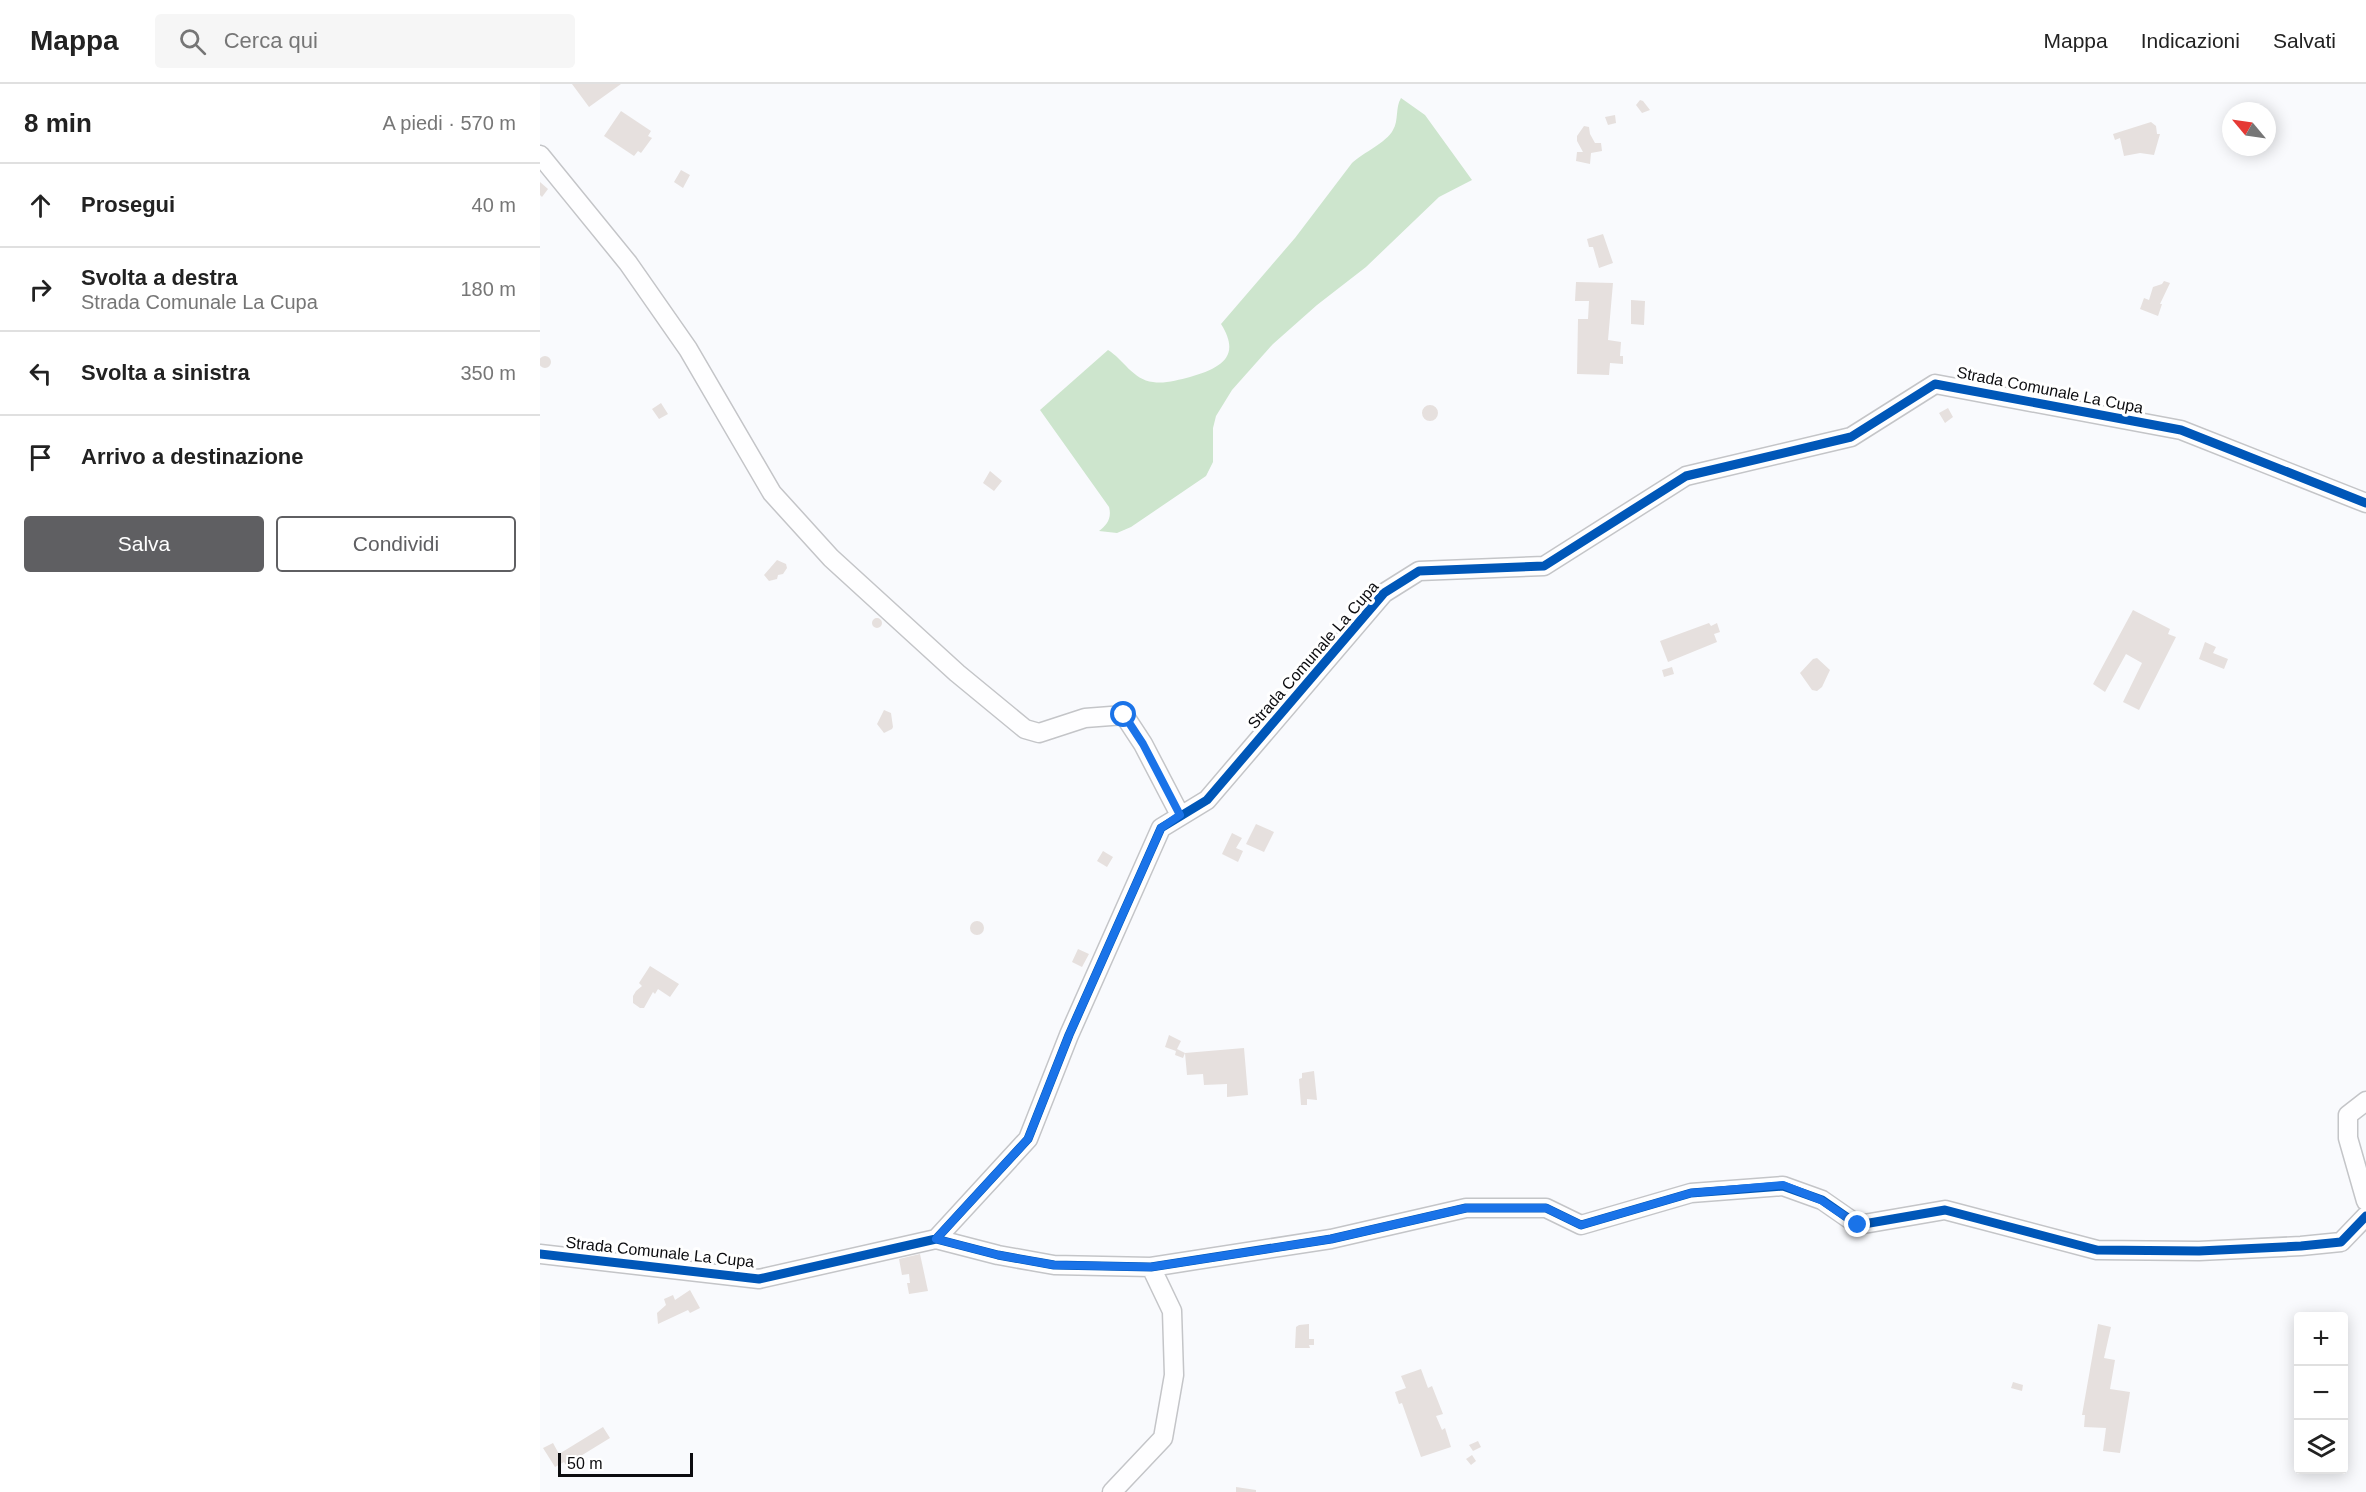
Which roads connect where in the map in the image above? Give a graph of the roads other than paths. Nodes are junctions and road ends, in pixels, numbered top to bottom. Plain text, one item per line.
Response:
1 (540, 155) edge
2 (2366, 503) edge
3 (1180, 815) junction
4 (2366, 1101) edge
5 (2366, 1201) edge
6 (2366, 1216) edge
7 (936, 1239) junction
8 (540, 1254) edge
9 (1151, 1267) junction
10 (1112, 1492) edge

1 - 3 street
2 - 3 street, Strada Comunale La Cupa
3 - 7 street, Strada Comunale La Cupa
4 - 5 street
6 - 9 street
7 - 8 street, Strada Comunale La Cupa
7 - 9 street
9 - 10 street

